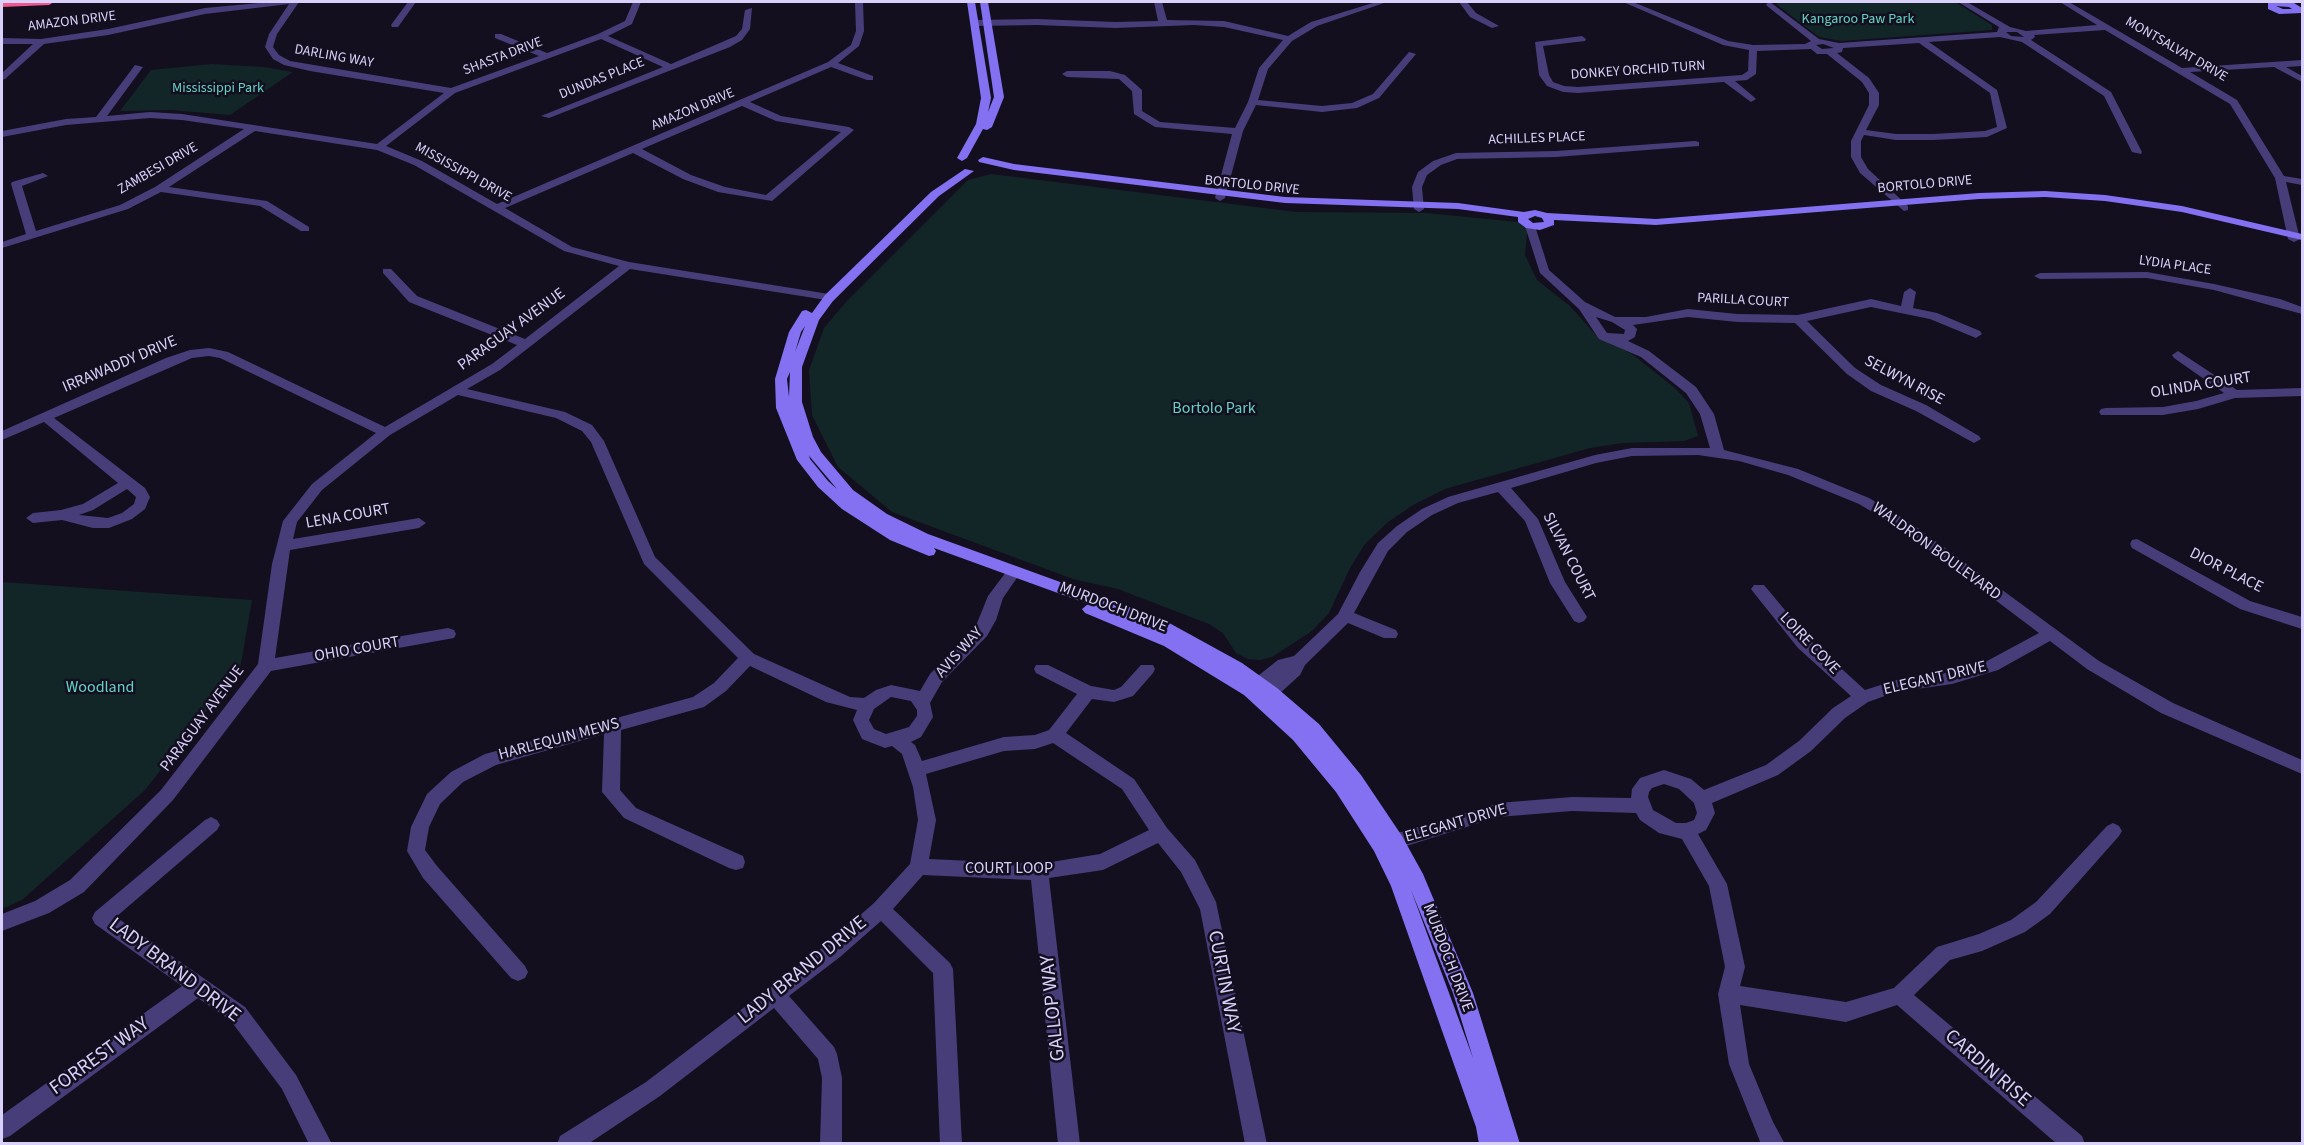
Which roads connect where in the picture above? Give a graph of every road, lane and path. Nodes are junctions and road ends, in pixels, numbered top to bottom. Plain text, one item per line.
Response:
1 (49, 2) edge
2 (288, 2) edge
3 (295, 2) edge
4 (412, 2) edge
5 (637, 2) edge
6 (859, 2) edge
7 (971, 2) edge
8 (984, 2) edge
9 (1158, 2) edge
10 (1383, 2) edge
11 (1463, 2) edge
12 (1633, 2) edge
13 (1962, 2) edge
14 (2064, 2) edge
15 (2274, 2) edge
16 (2, 4) edge
17 (1770, 4) dead end
18 (749, 10) dead end
19 (2302, 15) edge
20 (1163, 22) junction
21 (395, 25) dead end
22 (975, 25) junction
23 (986, 25) junction
24 (1495, 26) dead end
25 (2109, 27) junction
26 (2003, 31) junction
27 (498, 36) dead end
28 (601, 36) junction
29 (2026, 36) junction
30 (1289, 39) junction
31 (1582, 39) dead end
32 (1921, 40) junction
33 (2, 41) edge
34 (41, 42) junction
35 (1813, 44) junction
36 (1753, 48) junction
37 (1835, 49) junction
38 (1412, 54) dead end
39 (544, 55) junction
40 (831, 64) junction
41 (668, 66) junction
42 (138, 67) dead end
43 (2293, 67) edge
44 (2184, 70) junction
45 (1137, 72) dead end
46 (1067, 74) dead end
47 (2194, 76) junction
48 (2, 77) edge
49 (1122, 77) junction
50 (870, 78) dead end
51 (1726, 79) junction
52 (2302, 79) edge
53 (452, 91) junction
54 (1751, 99) dead end
55 (1253, 102) junction
56 (743, 103) junction
57 (546, 116) dead end
58 (100, 118) junction
59 (255, 127) junction
60 (1238, 131) junction
61 (1861, 132) junction
62 (2, 134) edge
63 (1695, 144) dead end
64 (379, 147) junction
65 (636, 150) junction
66 (2137, 152) dead end
67 (958, 162) junction
68 (977, 165) junction
69 (43, 177) dead end
70 (2280, 178) junction
71 (2302, 182) edge
72 (159, 189) junction
73 (1221, 195) junction
74 (1901, 205) junction
75 (1418, 207) junction
76 (496, 208) junction
77 (1526, 221) junction
78 (1547, 222) junction
79 (305, 230) dead end
80 (32, 236) junction
81 (2298, 238) edge
82 (2, 245) edge
83 (1539, 255) junction
84 (628, 265) junction
85 (387, 272) dead end
86 (2040, 276) dead end
87 (1910, 292) dead end
88 (824, 297) junction
89 (1581, 305) junction
90 (1907, 308) junction
91 (2302, 311) edge
92 (1798, 319) junction
93 (1616, 320) junction
94 (1646, 321) junction
95 (1597, 324) junction
96 (1631, 334) junction
97 (1976, 334) dead end
98 (1614, 339) junction
99 (527, 344) junction
100 (1645, 354) junction
101 (2178, 354) dead end
102 (458, 391) junction
103 (2302, 392) edge
104 (2234, 394) junction
105 (2106, 412) dead end
106 (44, 416) junction
107 (385, 432) junction
108 (2, 436) edge
109 (1974, 439) dead end
110 (1718, 453) junction
111 (127, 483) junction
112 (1501, 486) junction
113 (62, 515) junction
114 (33, 518) dead end
115 (419, 523) dead end
116 (2137, 544) dead end
117 (284, 546) junction
118 (1011, 576) junction
119 (1759, 589) dead end
120 (1345, 616) junction
121 (1579, 617) dead end
122 (2302, 623) edge
123 (448, 634) dead end
124 (1390, 634) dead end
125 (2049, 635) junction
126 (748, 658) junction
127 (266, 666) junction
128 (1042, 669) dead end
129 (1147, 669) dead end
130 (1260, 691) junction
131 (1088, 692) junction
132 (1862, 697) junction
133 (922, 702) junction
134 (867, 705) junction
135 (613, 726) junction
136 (1054, 735) junction
137 (896, 740) junction
138 (2302, 767) edge
139 (916, 770) junction
140 (1702, 799) junction
141 (1641, 806) junction
142 (211, 825) dead end
143 (1687, 831) junction
144 (2113, 831) dead end
145 (1161, 833) junction
146 (1388, 844) junction
147 (736, 862) dead end
148 (919, 867) junction
149 (1039, 872) junction
150 (881, 909) junction
151 (2, 923) edge
152 (518, 972) dead end
153 (198, 986) junction
154 (1728, 994) junction
155 (775, 995) junction
156 (1900, 995) junction
157 (2, 1128) edge
158 (321, 1143) edge
159 (568, 1143) edge
160 (831, 1143) edge
161 (951, 1143) edge
162 (1069, 1143) edge
163 (1256, 1143) edge
164 (1490, 1143) edge
165 (1509, 1143) edge
166 (1774, 1143) edge
167 (2074, 1143) edge

1 - 16 highway
2 - 34 street, AMAZON DRIVE
3 - 53 street, DARLING WAY
4 - 21 street
5 - 28 street, SHASTA DRIVE
6 - 40 street, AMAZON DRIVE
7 - 22 main road, MURDOCH DRIVE
8 - 23 main road
9 - 20 street
10 - 30 street
11 - 24 street
12 - 36 street
13 - 26 street
14 - 25 street, MONTSALVAT DRIVE
15 - 19 main road
15 - 19 main road
17 - 35 street
18 - 41 street, DUNDAS PLACE
20 - 23 street
20 - 30 street
22 - 23 street
22 - 67 main road, MURDOCH DRIVE
23 - 68 main road
25 - 29 street
25 - 44 street, MONTSALVAT DRIVE
26 - 29 street
26 - 32 street
27 - 39 street
28 - 39 street, SHASTA DRIVE
28 - 41 street, DUNDAS PLACE
29 - 66 street
30 - 55 street
31 - 51 street, DONKEY ORCHID TURN
32 - 37 street
32 - 61 street
33 - 34 street, AMAZON DRIVE
34 - 48 street
35 - 36 street
35 - 37 street
36 - 51 street, DONKEY ORCHID TURN
37 - 61 street
38 - 55 street
39 - 53 street, SHASTA DRIVE
40 - 50 street
40 - 56 street, AMAZON DRIVE
41 - 57 street, DUNDAS PLACE
42 - 58 street
43 - 44 street
43 - 47 street
43 - 52 street
44 - 47 street, MONTSALVAT DRIVE
45 - 49 street
46 - 49 street
47 - 70 street, MONTSALVAT DRIVE
49 - 60 street
51 - 54 street
53 - 64 street, SHASTA DRIVE
55 - 60 street
56 - 65 street, AMAZON DRIVE
56 - 65 street
58 - 59 street, MISSISSIPPI DRIVE
58 - 62 street, MISSISSIPPI DRIVE
59 - 64 street, MISSISSIPPI DRIVE
59 - 72 street, ZAMBESI DRIVE
60 - 73 street
61 - 74 street
63 - 75 street, ACHILLES PLACE
64 - 76 street, MISSISSIPPI DRIVE
65 - 76 street, AMAZON DRIVE
67 - 68 main road
67 - 68 main road
67 - 88 main road, MURDOCH DRIVE
68 - 73 main road, BORTOLO DRIVE
68 - 88 main road, MURDOCH DRIVE
69 - 80 street
70 - 71 street
70 - 81 street, MONTSALVAT DRIVE
72 - 79 street
72 - 80 street, ZAMBESI DRIVE
73 - 75 main road, BORTOLO DRIVE
74 - 78 main road, BORTOLO DRIVE
74 - 81 main road, BORTOLO DRIVE
75 - 77 main road, BORTOLO DRIVE
76 - 84 street, MISSISSIPPI DRIVE
77 - 78 main road, BORTOLO DRIVE
77 - 83 street
78 - 83 street
80 - 82 street, ZAMBESI DRIVE
83 - 89 street
84 - 88 street, MISSISSIPPI DRIVE
84 - 99 street, PARAGUAY AVENUE
85 - 99 street
86 - 91 street, LYDIA PLACE
87 - 90 street
88 - 118 main road, MURDOCH DRIVE
89 - 93 street
89 - 95 street
90 - 92 street, PARILLA COURT
90 - 97 street, PARILLA COURT
92 - 94 street, PARILLA COURT
92 - 109 street, SELWYN RISE
93 - 94 street, PARILLA COURT
93 - 95 street
93 - 96 street
94 - 96 street, PARILLA COURT
95 - 98 street
96 - 98 street
96 - 100 street
98 - 100 street
99 - 102 street, PARAGUAY AVENUE
100 - 110 street
101 - 104 street
102 - 107 street, PARAGUAY AVENUE
102 - 126 street
103 - 104 street, OLINDA COURT
104 - 105 street, OLINDA COURT
106 - 107 street, IRRAWADDY DRIVE
106 - 108 street, IRRAWADDY DRIVE
106 - 111 street
107 - 117 street, PARAGUAY AVENUE
110 - 112 street, WALDRON BOULEVARD
110 - 125 street, WALDRON BOULEVARD
111 - 113 street
111 - 113 street
112 - 120 street, WALDRON BOULEVARD
112 - 121 street, SILVAN COURT
113 - 114 street
115 - 117 street, LENA COURT
116 - 122 street, DIOR PLACE
117 - 127 street, PARAGUAY AVENUE
118 - 130 main road, MURDOCH DRIVE
118 - 133 street, AVIS WAY
119 - 132 street, LOIRE COVE
120 - 124 street
120 - 130 street, WALDRON BOULEVARD
123 - 127 street, OHIO COURT
125 - 132 street, ELEGANT DRIVE
125 - 138 street, WALDRON BOULEVARD
126 - 134 street
126 - 135 street, HARLEQUIN MEWS
127 - 151 street, PARAGUAY AVENUE
128 - 131 street
129 - 131 street
130 - 146 main road, MURDOCH DRIVE
131 - 136 street
132 - 140 street, ELEGANT DRIVE
133 - 134 street
133 - 137 street
134 - 137 street
135 - 147 street
135 - 152 street, HARLEQUIN MEWS
136 - 139 street
136 - 145 street
137 - 139 street
139 - 148 street
140 - 141 street
140 - 143 street
141 - 143 street
141 - 146 street, ELEGANT DRIVE
142 - 153 street, LADY BRAND DRIVE
143 - 154 street
144 - 156 street
145 - 149 street, COURT LOOP
145 - 163 street, CURTIN WAY
146 - 164 main road, MURDOCH DRIVE
146 - 165 main road, MURDOCH DRIVE
148 - 149 street, COURT LOOP
148 - 150 street, LADY BRAND DRIVE
149 - 162 street, GALLOP WAY
150 - 155 street, LADY BRAND DRIVE
150 - 161 street
153 - 157 street, FORREST WAY
153 - 158 street, LADY BRAND DRIVE
154 - 156 street
154 - 166 street
155 - 159 street, LADY BRAND DRIVE
155 - 160 street
156 - 167 street, CARDIN RISE

